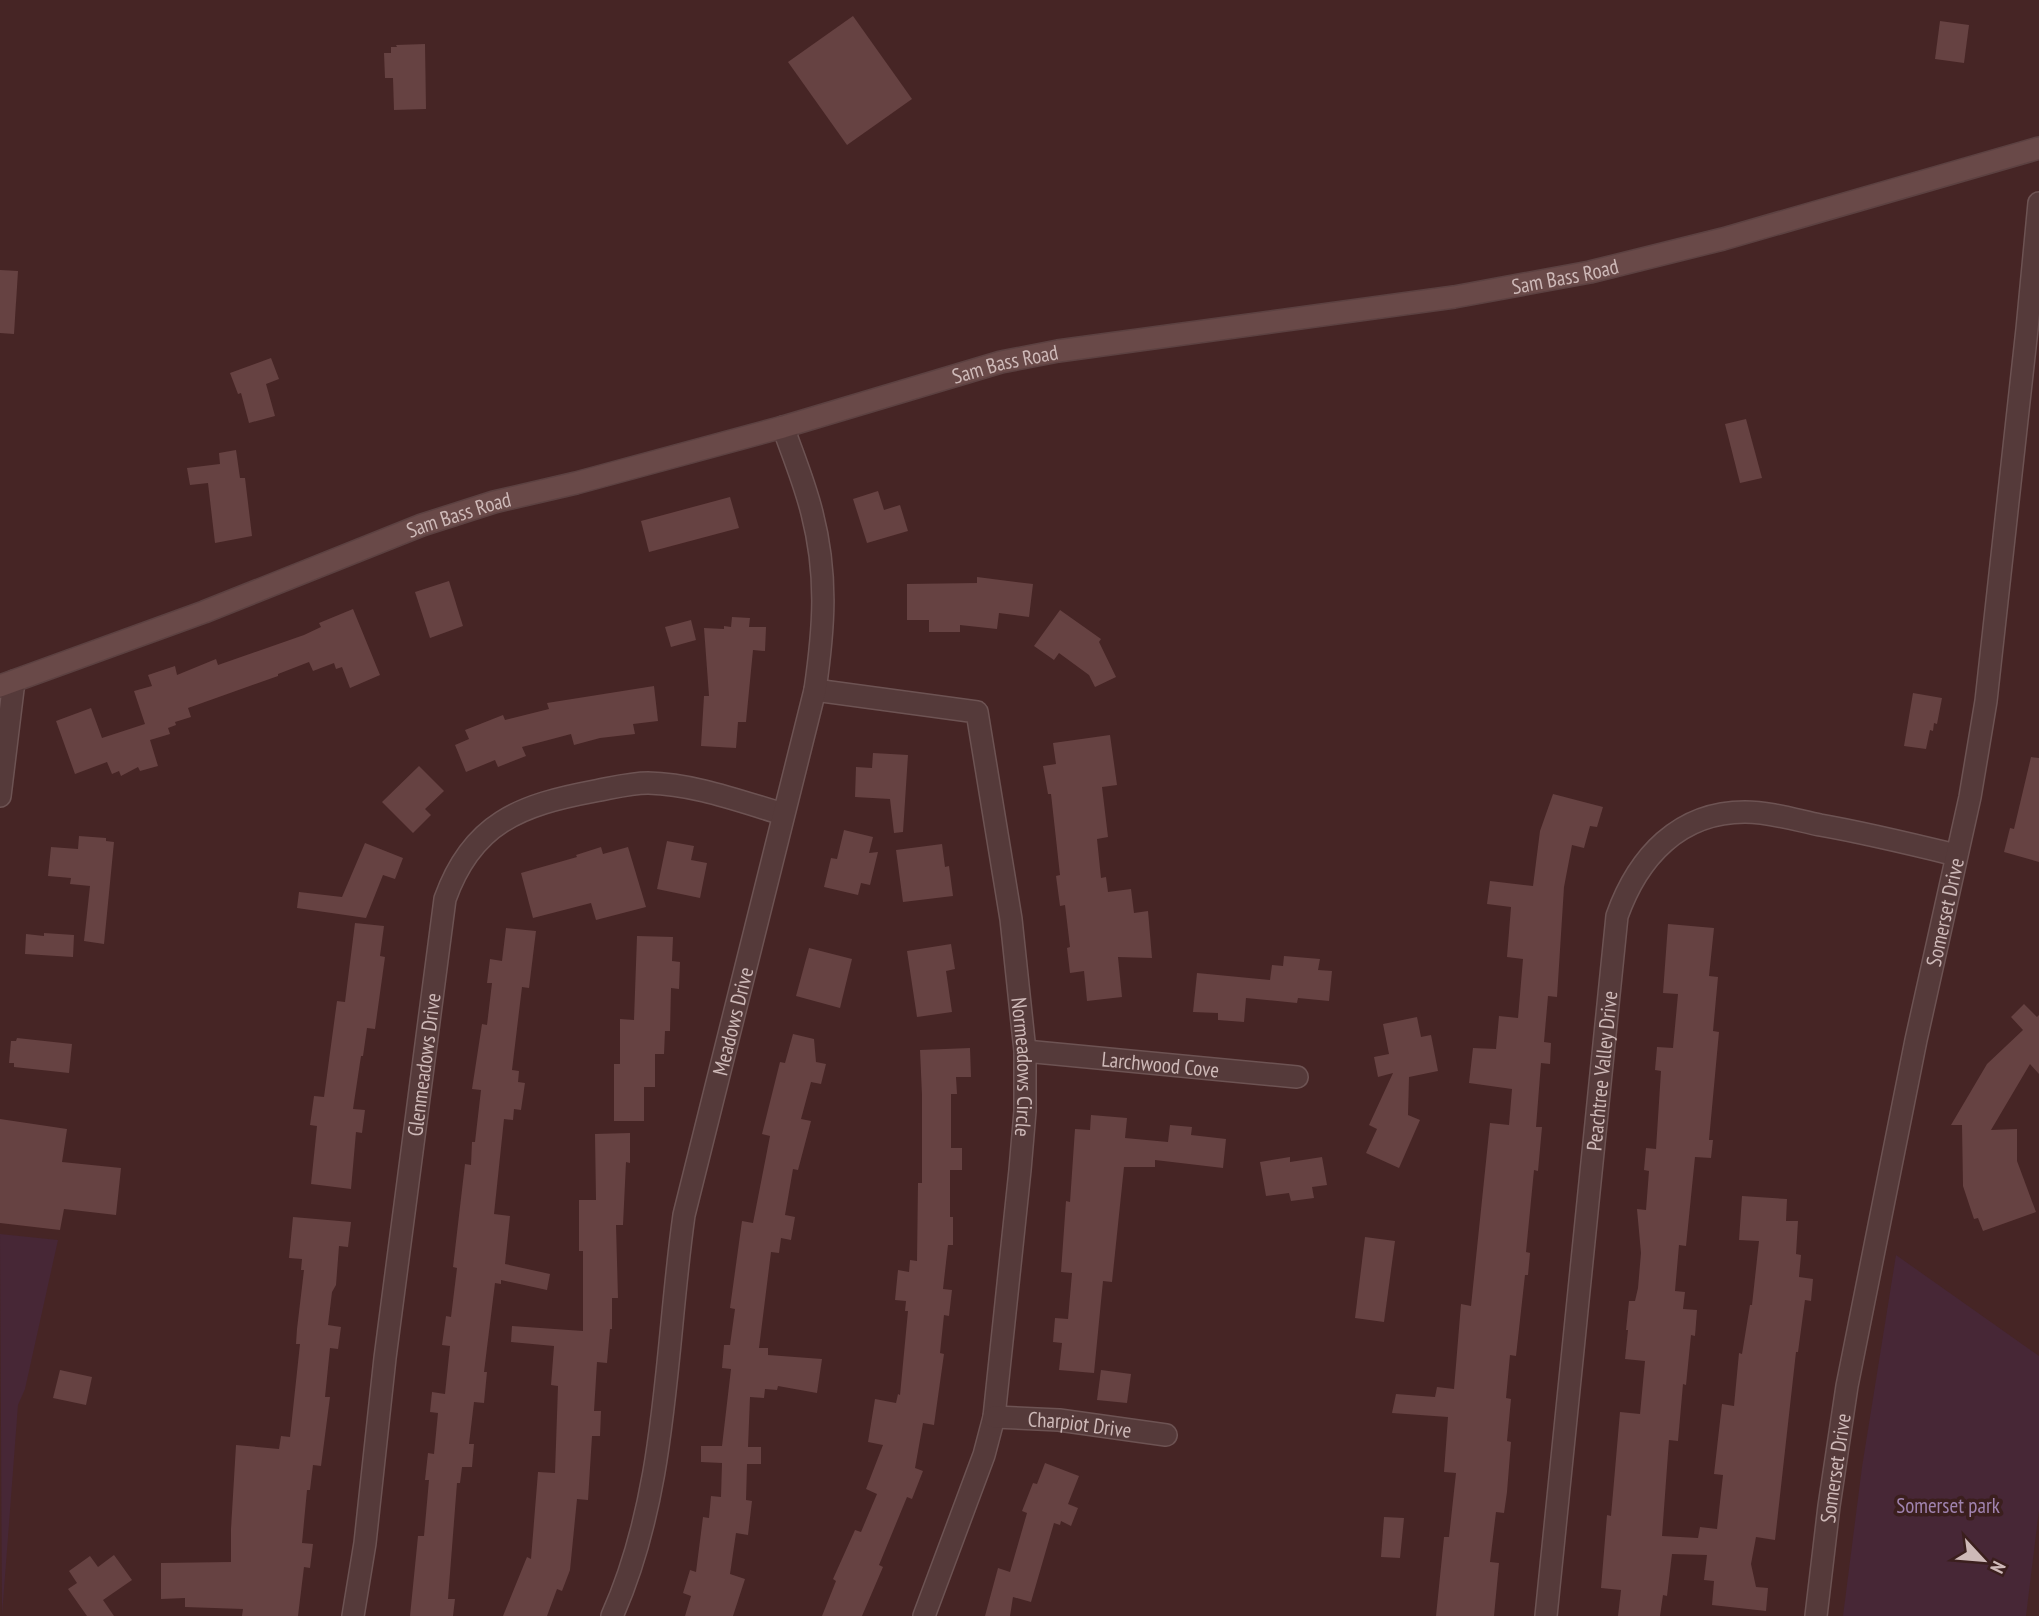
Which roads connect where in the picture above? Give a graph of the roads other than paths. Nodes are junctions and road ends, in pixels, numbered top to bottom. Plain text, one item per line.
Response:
1 (2039, 148) edge
2 (2039, 203) edge
3 (783, 427) junction
4 (7, 684) edge
5 (815, 690) junction
6 (0, 796) edge
7 (783, 814) junction
8 (1956, 855) junction
9 (1025, 1051) junction
10 (1297, 1077) dead end
11 (994, 1417) junction
12 (1166, 1434) dead end
13 (353, 1616) edge
14 (612, 1616) edge
15 (924, 1616) edge
16 (1546, 1616) edge
17 (1816, 1616) edge

1 - 3 main road, Sam Bass Road
2 - 8 street, Somerset Drive
3 - 4 main road, Sam Bass Road
3 - 5 street, Meadows Drive
4 - 6 street
5 - 7 street, Meadows Drive
5 - 9 street, Normeadows Circle
7 - 13 street, Glenmeadows Drive
7 - 14 street, Meadows Drive
8 - 16 street, Peachtree Valley Drive
8 - 17 street, Somerset Drive
9 - 10 street, Larchwood Cove
9 - 11 street, Normeadows Circle
11 - 12 street, Charpiot Drive
11 - 15 street, Normeadows Circle

